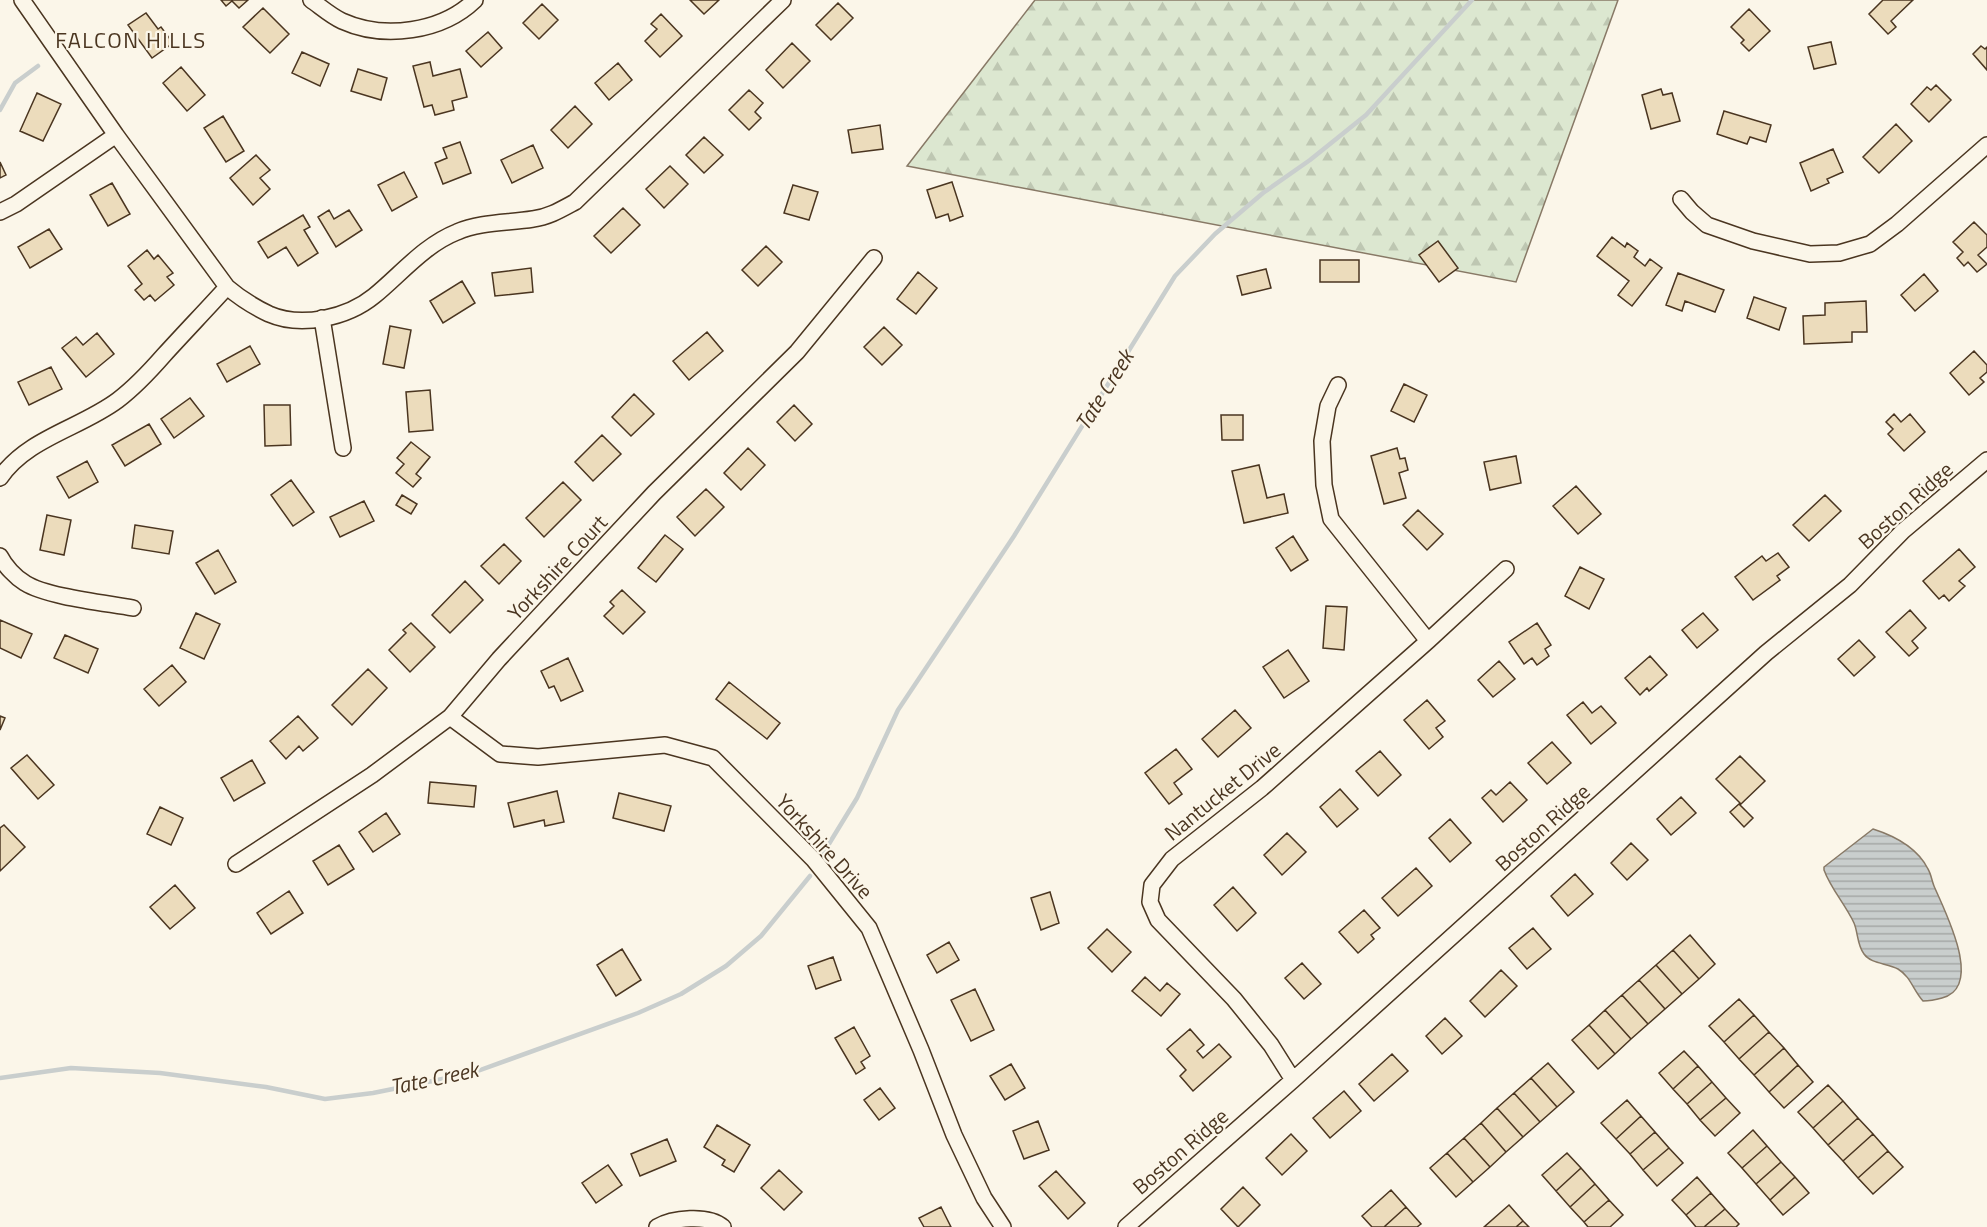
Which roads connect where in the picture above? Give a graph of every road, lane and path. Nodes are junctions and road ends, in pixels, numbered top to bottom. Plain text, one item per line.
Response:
1 (22, 0) edge
2 (311, 0) edge
3 (475, 0) edge
4 (783, 0) edge
5 (116, 135) junction
6 (1987, 145) edge
7 (1681, 200) dead end
8 (0, 212) edge
9 (874, 258) dead end
10 (227, 287) junction
11 (322, 318) junction
12 (1338, 385) dead end
13 (343, 448) dead end
14 (1987, 460) edge
15 (0, 478) edge
16 (0, 556) edge
17 (1506, 569) dead end
18 (133, 608) dead end
19 (1428, 641) junction
20 (450, 717) junction
21 (236, 864) dead end
22 (1293, 1080) junction
23 (657, 1227) edge
24 (723, 1227) edge
25 (1003, 1227) edge
26 (1126, 1227) edge

1 - 5 street
2 - 3 street
4 - 11 street
5 - 8 street
5 - 10 street
6 - 7 street
9 - 20 street, Yorkshire Court
10 - 11 street
10 - 15 street
11 - 13 street
12 - 19 street
14 - 22 street, Boston Ridge
16 - 18 street
17 - 19 street, Nantucket Drive
19 - 22 street, Nantucket Drive
20 - 21 street, Yorkshire Court
20 - 25 street, Yorkshire Drive
22 - 26 street, Boston Ridge
23 - 24 street

